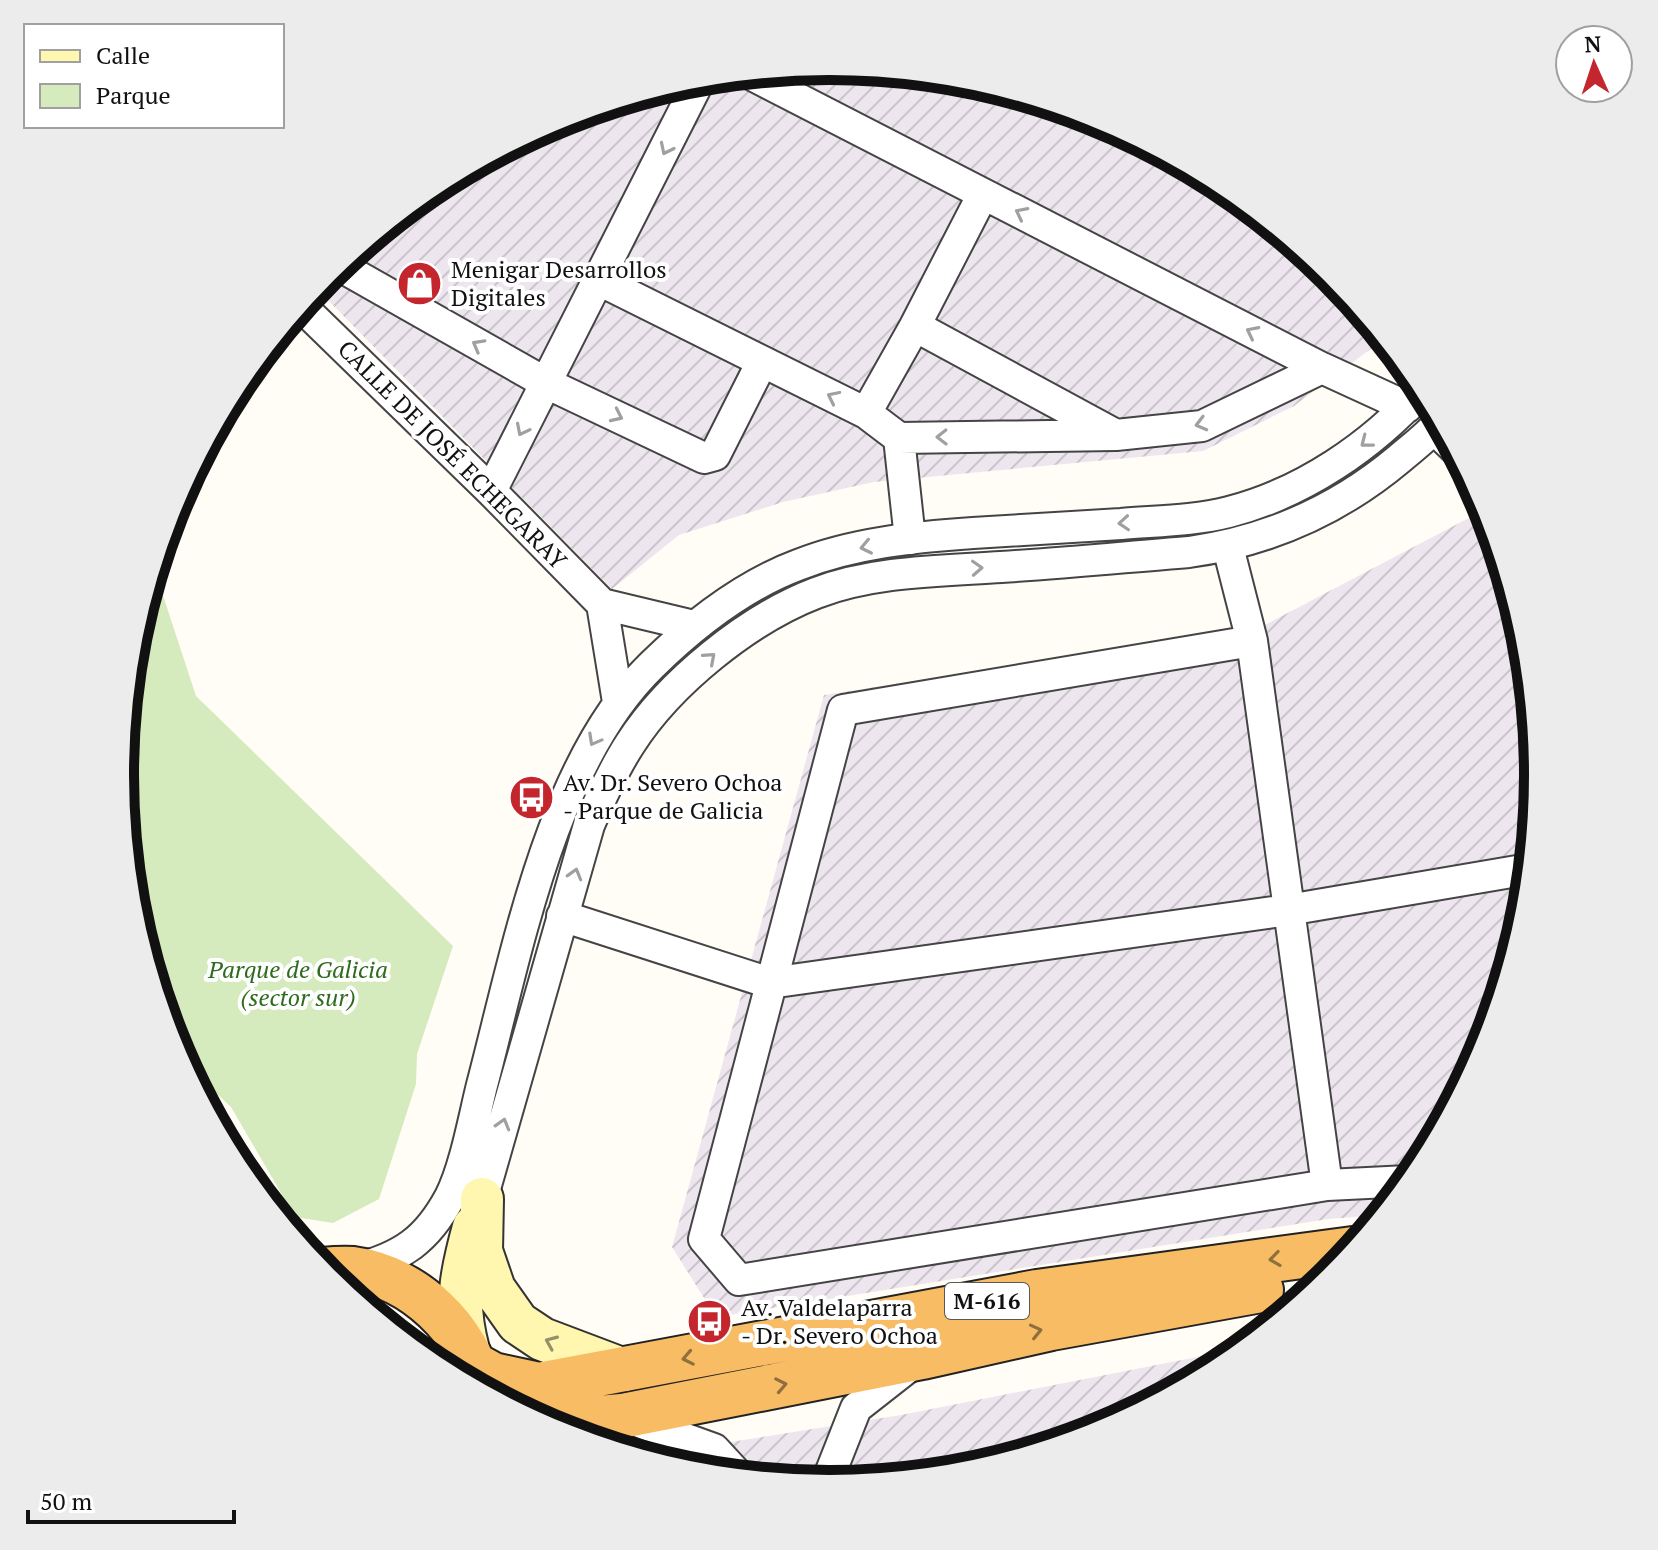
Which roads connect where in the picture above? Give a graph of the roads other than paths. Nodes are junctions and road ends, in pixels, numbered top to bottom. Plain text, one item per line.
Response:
1 (767, 83) edge
2 (693, 93) edge
3 (983, 194) junction
4 (350, 272) edge
5 (599, 280) junction
6 (309, 314) edge
7 (915, 326) junction
8 (762, 362) junction
9 (1322, 368) junction
10 (546, 383) junction
11 (1412, 397) edge
12 (1413, 399) edge
13 (866, 413) junction
14 (1116, 435) junction
15 (899, 438) junction
16 (1436, 438) edge
17 (491, 491) junction
18 (910, 539) junction
19 (1228, 547) junction
20 (602, 604) junction
21 (694, 626) junction
22 (1252, 641) junction
23 (618, 702) junction
24 (1517, 871) edge
25 (1288, 910) junction
26 (562, 916) junction
27 (770, 983) junction
28 (1392, 1182) edge
29 (1327, 1185) junction
30 (482, 1199) junction
31 (1334, 1252) edge
32 (341, 1269) edge
33 (342, 1270) edge
34 (1299, 1286) edge
35 (922, 1357) junction
36 (474, 1368) edge
37 (624, 1370) junction
38 (622, 1416) junction
39 (572, 1420) edge
40 (594, 1428) edge
41 (726, 1462) edge
42 (832, 1470) edge

1 - 3 street
2 -> 5 street
3 - 7 street
9 -> 3 street
10 -> 4 street
5 - 8 street
5 - 10 street
6 - 17 street, CALLE DE JOSÉ ECHEGARAY
7 - 13 street
7 - 14 street
10 -> 8 street
13 -> 8 street
9 - 11 street
9 -> 14 street
10 -> 17 street
12 -> 18 street
13 - 15 street
14 -> 15 street
15 - 18 street
16 - 19 street
17 - 20 street, CALLE DE JOSÉ ECHEGARAY
18 -> 21 street
19 - 22 street
26 -> 19 street
20 - 21 street
20 - 23 street
21 - 23 street
22 - 25 street
22 - 27 street
23 -> 32 street
24 - 25 street
25 - 27 street
25 - 29 street
26 - 27 street
30 -> 26 street
27 - 29 street
28 - 29 street
30 - 36 main road
37 -> 30 main road
31 -> 37 highway, M-616
33 - 36 highway
35 -> 34 highway, M-616
38 -> 35 highway, M-616
35 - 42 street
36 - 37 highway, M-616
38 - 39 highway, M-616
38 - 40 street
38 - 41 street

